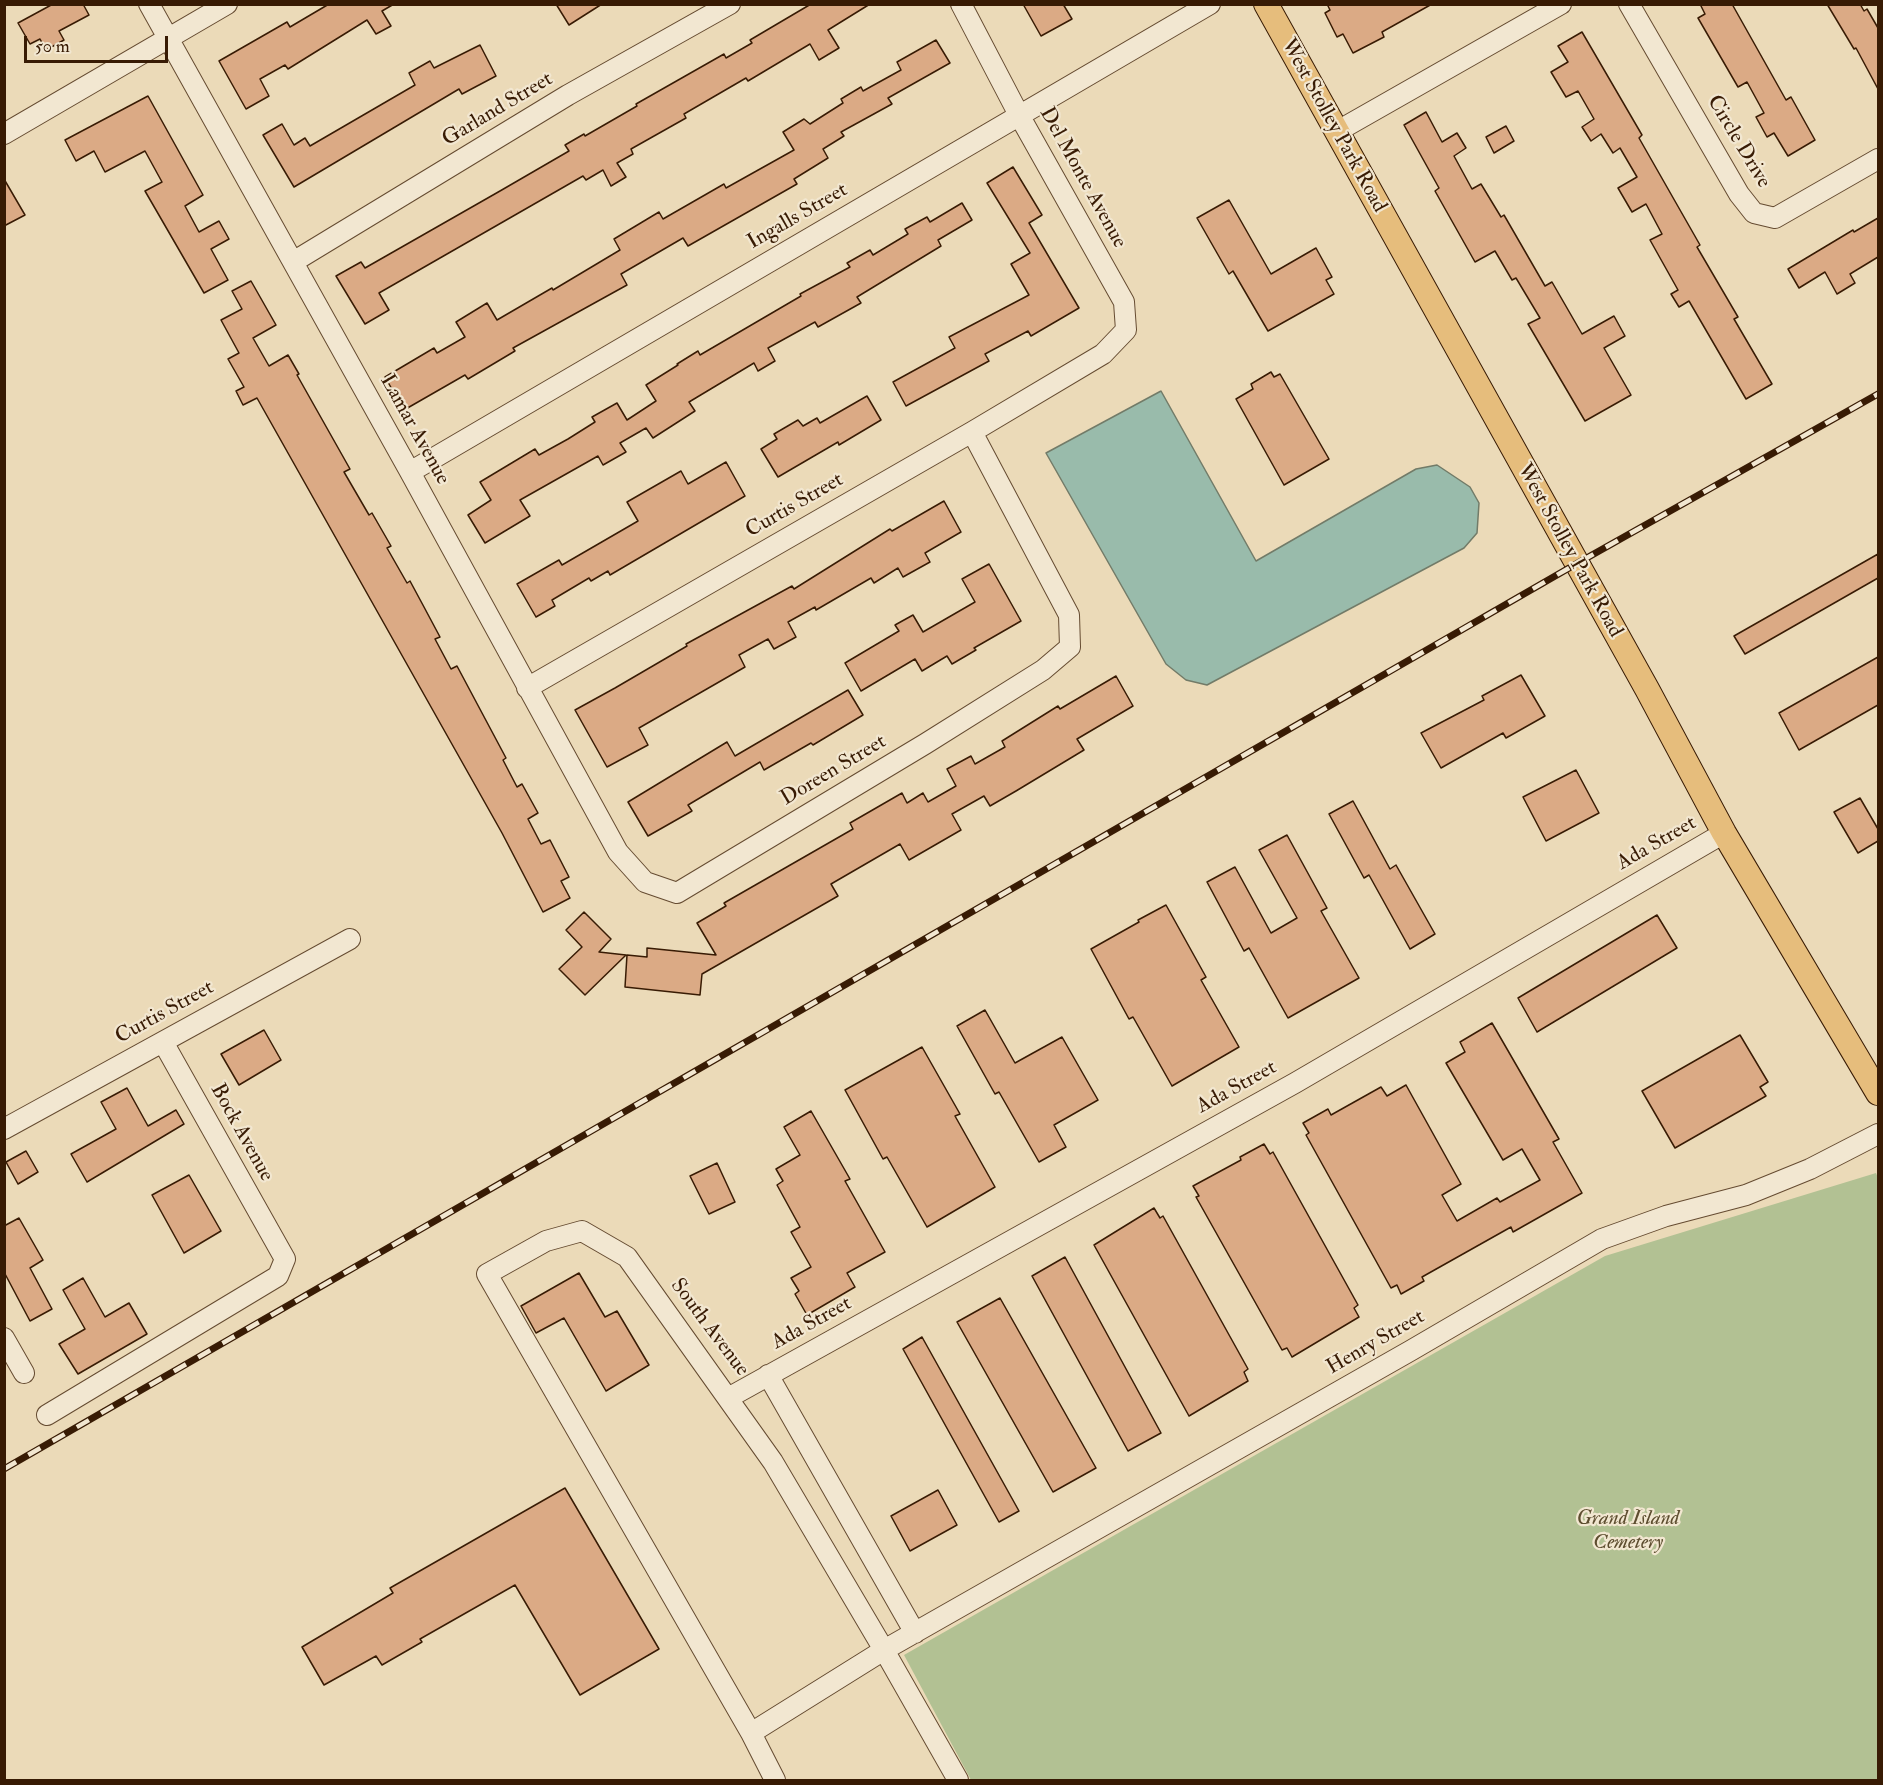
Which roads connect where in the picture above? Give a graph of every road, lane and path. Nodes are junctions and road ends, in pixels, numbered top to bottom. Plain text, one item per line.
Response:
1 (149, 4) edge
2 (227, 4) edge
3 (730, 4) edge
4 (961, 4) edge
5 (1210, 4) edge
6 (1266, 4) edge
7 (1561, 4) edge
8 (1629, 4) edge
9 (168, 39) junction
10 (1019, 115) junction
11 (1336, 132) junction
12 (4, 134) edge
13 (1878, 159) edge
14 (293, 262) junction
15 (1086, 364) joint
16 (972, 432) junction
17 (410, 472) junction
18 (527, 688) junction
19 (1724, 833) junction
20 (640, 877) joint
21 (350, 939) dead end
22 (163, 1042) junction
23 (1878, 1093) edge
24 (4, 1129) edge
25 (1878, 1134) edge
26 (4, 1338) edge
27 (24, 1373) dead end
28 (768, 1375) junction
29 (728, 1398) junction
30 (47, 1415) dead end
31 (915, 1633) junction
32 (884, 1650) junction
33 (751, 1733) junction
34 (776, 1780) edge
35 (957, 1780) edge

1 - 9 street, Lamar Avenue
2 - 9 street
3 - 14 street, Garland Street
4 - 10 street, Del Monte Avenue
5 - 10 street, Ingalls Street
6 - 11 main road, West Stolley Park Road
7 - 11 street
8 - 13 street, Circle Drive
9 - 12 street
9 - 14 street, Lamar Avenue
10 - 15 street, Del Monte Avenue
10 - 17 street, Ingalls Street
11 - 19 main road, West Stolley Park Road
14 - 17 street, Lamar Avenue
15 - 16 street, Curtis Street
16 - 18 street, Curtis Street
16 - 20 street, Doreen Street
17 - 18 street, Lamar Avenue
18 - 20 street, Lamar Avenue
19 - 23 main road, West Stolley Park Road
19 - 28 street, Ada Street
21 - 22 street, Curtis Street
22 - 24 street, Curtis Street
22 - 30 street, Bock Avenue
25 - 31 street, Henry Street
26 - 27 street
28 - 29 street, South Avenue
28 - 31 street, South Avenue
29 - 32 street
29 - 33 street, South Avenue
31 - 32 street, Henry Street
32 - 33 street, Henry Street
32 - 35 street
33 - 34 street

